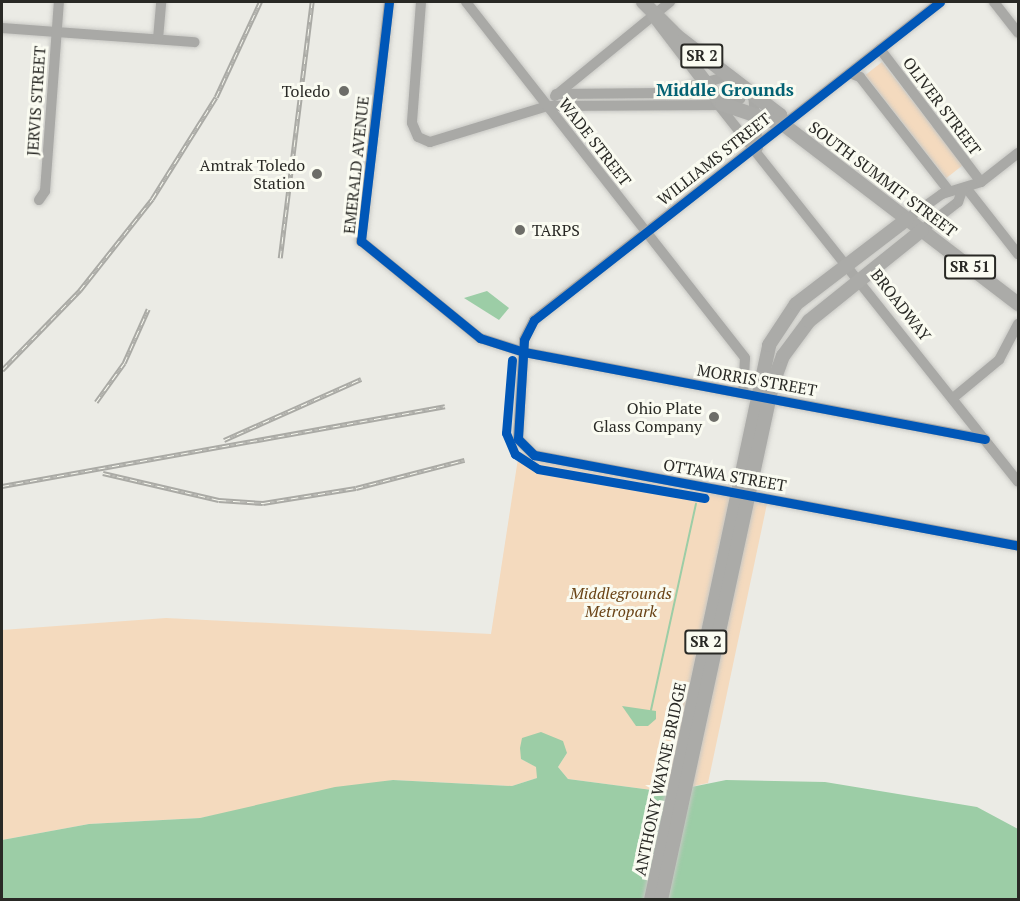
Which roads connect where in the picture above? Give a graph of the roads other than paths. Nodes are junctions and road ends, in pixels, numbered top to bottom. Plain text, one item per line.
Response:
1 (59, 2) edge
2 (161, 2) edge
3 (389, 2) edge
4 (422, 2) edge
5 (466, 2) edge
6 (643, 2) edge
7 (670, 2) edge
8 (940, 2) edge
9 (994, 2) edge
10 (654, 15) junction
11 (2, 28) edge
12 (56, 32) junction
13 (1018, 33) edge
14 (158, 39) junction
15 (194, 42) dead end
16 (880, 49) junction
17 (850, 73) junction
18 (729, 76) junction
19 (702, 83) junction
20 (747, 90) junction
21 (556, 94) junction
22 (548, 106) junction
23 (721, 106) junction
24 (758, 119) junction
25 (784, 125) junction
26 (758, 148) junction
27 (1018, 153) edge
28 (981, 182) junction
29 (964, 190) junction
30 (949, 191) junction
31 (39, 200) dead end
32 (907, 219) junction
33 (922, 230) junction
34 (646, 232) junction
35 (1018, 254) edge
36 (847, 262) junction
37 (860, 279) junction
38 (1018, 304) edge
39 (1018, 324) edge
40 (524, 352) junction
41 (767, 385) junction
42 (743, 393) junction
43 (953, 398) junction
44 (985, 439) junction
45 (1018, 481) edge
46 (1018, 546) edge
47 (651, 900) edge
48 (661, 900) edge

1 - 12 street, JERVIS STREET
2 - 14 street
3 - 40 street, EMERALD AVENUE
4 - 22 street
5 - 22 street, WADE STREET
6 - 10 main road, SR 2
7 - 10 street
8 - 16 street, WILLIAMS STREET
9 - 13 street
10 - 18 main road, SR 2
10 - 19 main road, SR 2
10 - 21 street
11 - 12 street
12 - 14 street
12 - 31 street, JERVIS STREET
14 - 15 street
16 - 17 street, WILLIAMS STREET
16 - 28 street, OLIVER STREET
17 - 25 street, WILLIAMS STREET
17 - 30 street
18 - 19 street
18 - 20 main road, SR 2
19 - 21 street
19 - 23 main road, SOUTH SUMMIT STREET / SR 2
20 - 23 street
20 - 24 street
20 - 25 main road, SOUTH SUMMIT STREET / SR 2
21 - 22 street
22 - 23 street
22 - 34 street, WADE STREET
23 - 24 main road, SOUTH SUMMIT STREET / SR 2
23 - 26 street, BROADWAY
24 - 25 main road, SOUTH SUMMIT STREET / SR 2
24 - 26 street
25 - 26 street, WILLIAMS STREET
25 - 32 main road, SOUTH SUMMIT STREET
26 - 34 street, WILLIAMS STREET
26 - 36 street, BROADWAY
27 - 28 street
28 - 29 street
29 - 30 street
29 - 33 street
29 - 35 street
30 - 32 street
32 - 33 main road, SOUTH SUMMIT STREET
32 - 36 main road, SR 2
33 - 37 main road, SR 2
33 - 38 main road, SOUTH SUMMIT STREET / SR 51
34 - 40 street, WILLIAMS STREET
34 - 42 street, WADE STREET
36 - 37 street, BROADWAY
36 - 41 main road, SR 2
37 - 41 main road, SR 2
37 - 43 street, BROADWAY
39 - 43 street
40 - 42 street, MORRIS STREET
40 - 46 street, OTTAWA STREET
41 - 47 main road, ANTHONY WAYNE BRIDGE / SR 2, bridge
41 - 48 main road, ANTHONY WAYNE BRIDGE / SR 2, bridge
42 - 44 street, MORRIS STREET
43 - 44 street, BROADWAY
44 - 45 street, BROADWAY

